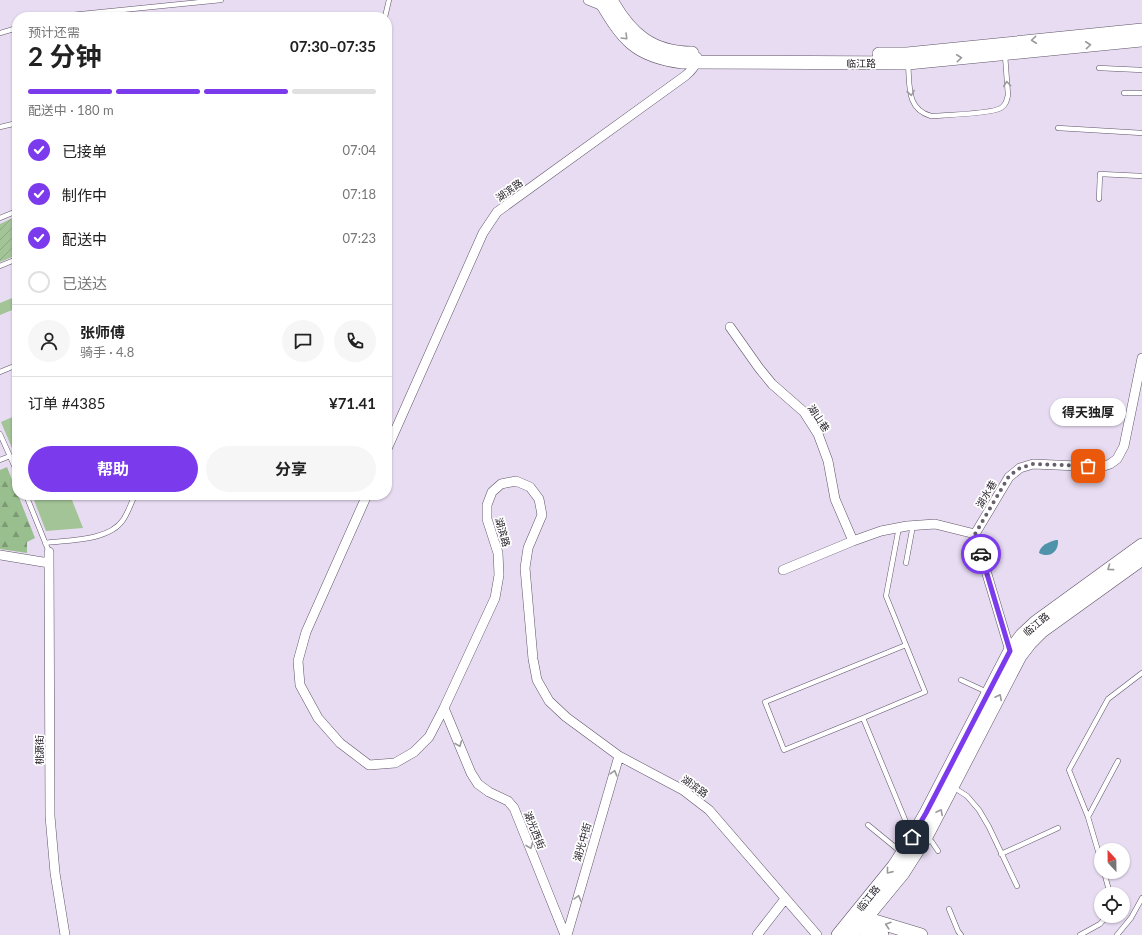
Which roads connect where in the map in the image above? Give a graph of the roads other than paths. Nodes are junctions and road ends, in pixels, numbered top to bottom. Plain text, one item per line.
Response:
1 (221, 0) edge
2 (390, 0) edge
3 (588, 0) edge
4 (604, 1) edge
5 (102, 12) edge
6 (386, 12) edge
7 (12, 29) edge
8 (1142, 30) edge
9 (0, 33) edge
10 (1142, 40) edge
11 (1004, 49) junction
12 (697, 58) junction
13 (908, 59) junction
14 (1099, 68) dead end
15 (1142, 70) edge
16 (1124, 93) dead end
17 (1142, 93) edge
18 (12, 124) edge
19 (0, 127) edge
20 (1058, 128) dead end
21 (1142, 133) edge
22 (1142, 176) edge
23 (1098, 199) dead end
24 (12, 213) edge
25 (0, 218) edge
26 (12, 260) edge
27 (0, 266) edge
28 (730, 327) dead end
29 (1142, 358) edge
30 (12, 367) dead end
31 (0, 372) edge
32 (0, 434) edge
33 (392, 438) edge
34 (10, 456) junction
35 (0, 460) edge
36 (12, 461) edge
37 (28, 500) edge
38 (133, 500) edge
39 (365, 500) edge
40 (913, 525) junction
41 (899, 527) junction
42 (975, 534) junction
43 (853, 541) junction
44 (45, 543) junction
45 (1142, 546) edge
46 (48, 552) joint
47 (0, 555) edge
48 (1142, 559) edge
49 (49, 563) junction
50 (906, 563) dead end
51 (783, 570) dead end
52 (906, 644) junction
53 (1015, 653) junction
54 (1142, 673) edge
55 (962, 680) dead end
56 (988, 693) junction
57 (444, 708) junction
58 (863, 718) junction
59 (618, 756) junction
60 (1118, 761) dead end
61 (953, 787) junction
62 (1088, 817) junction
63 (868, 825) dead end
64 (1058, 828) dead end
65 (918, 835) junction
66 (1096, 843) edge
67 (938, 851) dead end
68 (902, 853) junction
69 (1002, 854) junction
70 (1017, 886) dead end
71 (1142, 898) edge
72 (785, 899) junction
73 (949, 909) dead end
74 (1101, 923) edge
75 (855, 924) edge
76 (64, 935) edge
77 (566, 935) edge
78 (756, 935) edge
79 (817, 935) edge
80 (838, 935) edge
81 (882, 935) edge
82 (921, 935) edge
83 (962, 935) edge
84 (1080, 935) edge
85 (1117, 935) edge

1 - 5 lane
2 - 6 lane
3 - 4 street
4 - 12 main road, 临江路
7 - 9 lane
8 -> 11 main road, 临江路
11 -> 10 main road, 临江路
11 - 13 main road, 临江路
13 -> 11 lane
12 - 13 main road, 临江路
12 - 33 street, 湖滨路
14 - 15 lane
16 - 17 lane
18 - 19 lane
20 - 21 lane
22 - 23 lane
24 - 25 lane
26 - 27 lane
28 - 43 street, 湖山巷
29 - 42 street, 湖水巷
30 - 31 lane
32 - 34 lane
34 - 35 lane
34 - 36 lane
37 - 44 lane
38 - 44 lane
39 - 57 street, 湖滨路
40 - 41 street
40 - 42 street
40 - 50 lane
41 - 43 street
41 - 52 lane
42 - 53 street
43 - 51 street
44 - 46 lane
45 -> 53 main road, 临江路
46 - 49 street, 桃源街
47 - 49 street
48 - 53 main road, 临江路
49 - 76 street, 桃源街
52 - 58 lane
52 - 58 lane
53 - 56 main road, 临江路
61 -> 53 main road, 临江路
54 - 62 lane
55 - 56 lane
56 - 65 main road, 临江路
57 - 59 street, 湖滨路
57 -> 77 street, 湖光西街
58 - 65 lane
59 - 72 street, 湖滨路
77 -> 59 street, 湖光中街
60 - 62 lane
65 -> 61 main road, 临江路
61 - 69 lane
62 - 66 lane
63 - 68 lane
64 - 69 lane
65 - 67 lane
65 - 68 main road, 临江路
65 - 75 main road, 临江路
68 -> 75 main road, 临江路
69 - 70 lane
71 - 85 lane
72 - 78 street
72 - 79 street, 湖滨路
73 - 83 lane
74 - 84 lane
75 - 80 main road, 临江路
75 - 81 main road
82 -> 75 main road

